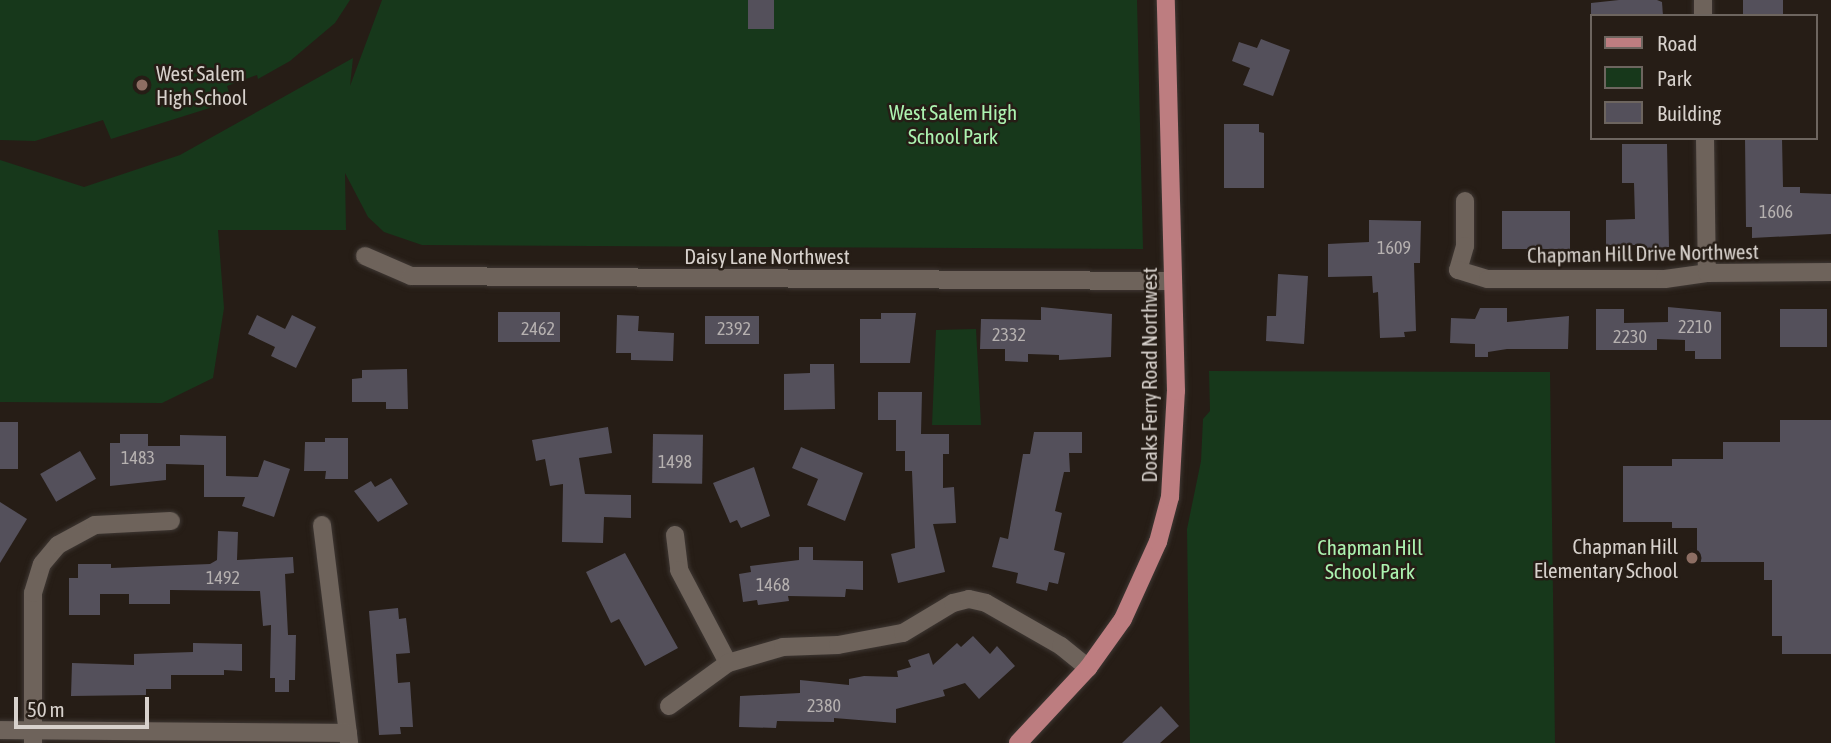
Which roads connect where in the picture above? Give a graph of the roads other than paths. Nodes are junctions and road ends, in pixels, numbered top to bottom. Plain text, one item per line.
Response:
1 (1166, 0) edge
2 (1705, 140) edge
3 (1465, 201) dead end
4 (365, 256) dead end
5 (1831, 272) edge
6 (1707, 273) junction
7 (1173, 281) junction
8 (171, 521) dead end
9 (322, 525) dead end
10 (675, 535) dead end
11 (728, 663) junction
12 (1088, 668) junction
13 (669, 706) dead end
14 (0, 730) edge
15 (33, 737) edge
16 (349, 738) edge
17 (1018, 743) edge

1 - 7 main road, Doaks Ferry Road Northwest
2 - 6 street
3 - 6 street, Chapman Hill Drive Northwest
4 - 7 street, Daisy Lane Northwest
5 - 6 street, Chapman Hill Drive Northwest
7 - 12 main road, Doaks Ferry Road Northwest
8 - 15 street
9 - 16 street
10 - 11 street
11 - 12 street
11 - 13 street
12 - 17 main road, Doaks Ferry Road Northwest
14 - 15 street
15 - 16 street

